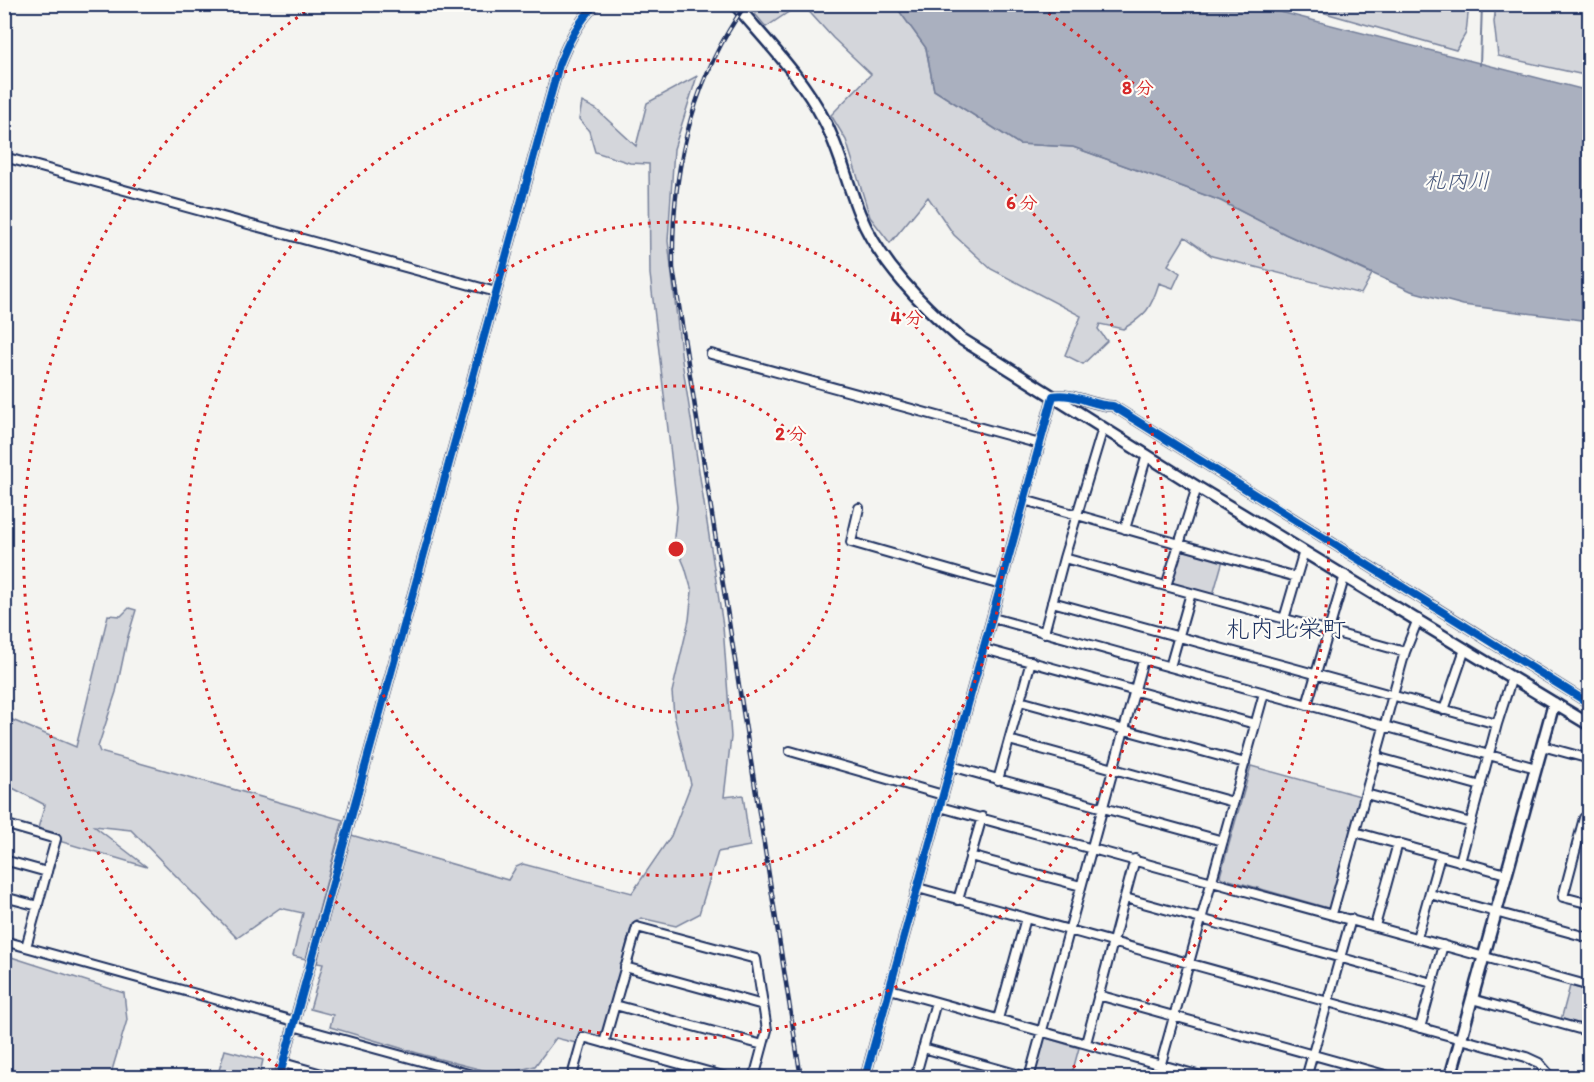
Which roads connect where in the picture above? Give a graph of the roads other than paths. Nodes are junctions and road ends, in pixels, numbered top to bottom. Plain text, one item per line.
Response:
1 (596, 4) edge
2 (735, 4) edge
3 (4, 158) edge
4 (496, 292) junction
5 (711, 354) dead end
6 (1053, 396) junction
7 (1103, 428) junction
8 (1040, 444) junction
9 (1147, 455) junction
10 (1197, 487) junction
11 (1024, 500) junction
12 (859, 508) dead end
13 (1077, 515) junction
14 (1125, 529) junction
15 (1178, 543) junction
16 (1304, 551) junction
17 (1064, 558) junction
18 (1345, 575) junction
19 (1296, 577) junction
20 (1001, 585) junction
21 (1166, 586) junction
22 (1191, 593) junction
23 (1052, 602) junction
24 (993, 618) junction
25 (1284, 619) junction
26 (1418, 619) junction
27 (1327, 630) junction
28 (1044, 633) junction
29 (1179, 637) junction
30 (984, 649) junction
31 (1465, 649) junction
32 (1405, 652) junction
33 (1143, 660) junction
34 (1031, 661) junction
35 (1170, 667) junction
36 (1315, 674) junction
37 (1512, 677) junction
38 (1135, 690) junction
39 (1264, 693) junction
40 (1393, 696) junction
41 (1020, 701) junction
42 (1554, 702) junction
43 (1590, 704) edge
44 (1307, 705) junction
45 (1444, 710) junction
46 (1256, 724) junction
47 (1497, 724) junction
48 (1590, 725) edge
49 (1384, 726) junction
50 (1124, 730) junction
51 (1009, 740) junction
52 (1542, 746) junction
53 (790, 752) dead end
54 (1488, 755) junction
55 (1376, 757) junction
56 (1590, 759) edge
57 (1245, 763) junction
58 (951, 766) junction
59 (1536, 768) junction
60 (1113, 769) junction
61 (998, 780) junction
62 (1481, 786) junction
63 (1366, 794) junction
64 (943, 795) junction
65 (1233, 802) junction
66 (940, 807) junction
67 (1103, 808) junction
68 (982, 817) junction
69 (1590, 819) edge
70 (4, 824) edge
71 (1471, 824) junction
72 (1355, 832) junction
73 (1223, 841) junction
74 (1398, 843) junction
75 (1092, 848) junction
76 (970, 856) junction
77 (1440, 856) junction
78 (1135, 859) junction
79 (4, 860) edge
80 (1460, 862) junction
81 (47, 872) junction
82 (1506, 874) junction
83 (1212, 881) junction
84 (1081, 886) junction
85 (918, 888) junction
86 (1430, 894) junction
87 (4, 897) edge
88 (1125, 898) junction
89 (958, 900) junction
90 (1590, 904) edge
91 (38, 906) junction
92 (1496, 913) junction
93 (1332, 914) junction
94 (1026, 918) junction
95 (1201, 919) junction
96 (1351, 919) junction
97 (1375, 926) junction
98 (1069, 930) junction
99 (1418, 938) junction
100 (1590, 938) edge
101 (4, 941) edge
102 (1113, 942) junction
103 (1443, 945) junction
104 (26, 947) junction
105 (1484, 956) junction
106 (1340, 957) junction
107 (1189, 963) junction
108 (625, 967) junction
109 (1432, 983) junction
110 (1590, 986) edge
111 (890, 989) junction
112 (1098, 995) junction
113 (1472, 999) junction
114 (936, 1002) junction
115 (1328, 1002) junction
116 (615, 1005) junction
117 (763, 1005) junction
118 (1174, 1016) junction
119 (998, 1019) junction
120 (294, 1024) junction
121 (1420, 1028) junction
122 (1041, 1031) junction
123 (1590, 1032) edge
124 (1462, 1039) junction
125 (604, 1043) junction
126 (1086, 1043) junction
127 (763, 1046) junction
128 (923, 1048) junction
129 (1312, 1055) junction
130 (283, 1063) junction
131 (1161, 1065) junction
132 (458, 1074) edge
133 (1548, 1076) edge
134 (279, 1077) edge
135 (336, 1077) edge
136 (483, 1077) edge
137 (574, 1077) edge
138 (725, 1077) edge
139 (754, 1077) edge
140 (865, 1077) edge
141 (915, 1077) edge
142 (1029, 1077) edge
143 (1157, 1077) edge
144 (1208, 1077) edge
145 (1306, 1077) edge
146 (1396, 1077) edge
147 (1450, 1077) edge
148 (1562, 1077) edge
149 (1573, 1077) edge

1 - 4 street
2 - 6 street
3 - 4 street
4 - 120 street
5 - 8 street
6 - 7 street
6 - 8 street
6 - 43 street
7 - 9 street
7 - 13 street
8 - 11 street
9 - 10 street
9 - 14 street
10 - 15 street
10 - 16 street
11 - 13 street
11 - 20 street
12 - 20 street
13 - 14 street
13 - 17 street
14 - 15 street
15 - 19 street
15 - 21 street
16 - 18 street
16 - 19 street
17 - 21 street
17 - 23 street
18 - 26 street
18 - 27 street
19 - 25 street
20 - 24 street
21 - 22 street
22 - 25 street
22 - 29 street
23 - 28 street
23 - 29 street
24 - 28 street
24 - 30 street
25 - 27 street
26 - 31 street
26 - 32 street
27 - 32 street
27 - 36 street
28 - 33 street
29 - 35 street
29 - 36 street
30 - 34 street
30 - 58 street
31 - 37 street
31 - 45 street
32 - 40 street
33 - 35 street
33 - 38 street
34 - 38 street
34 - 41 street
35 - 39 street
36 - 40 street
36 - 44 street
37 - 42 street
37 - 47 street
38 - 46 street
38 - 50 street
39 - 44 street
39 - 46 street
40 - 45 street
40 - 49 street
41 - 50 street
41 - 51 street
42 - 48 street
42 - 52 street
44 - 49 street
45 - 47 street
46 - 57 street
47 - 54 street
49 - 54 street
49 - 55 street
50 - 57 street
50 - 60 street
51 - 60 street
51 - 61 street
52 - 56 street
52 - 59 street
53 - 64 street
54 - 59 street
54 - 62 street
55 - 62 street
55 - 63 street
57 - 65 street
58 - 61 street
58 - 64 street
59 - 82 street
60 - 65 street
60 - 67 street
61 - 67 street
62 - 71 street
63 - 71 street
63 - 72 street
64 - 66 street
65 - 73 street
66 - 68 street
66 - 85 street
67 - 73 street
67 - 75 street
68 - 75 street
68 - 76 street
69 - 90 street
70 - 81 street
71 - 80 street
72 - 74 street
72 - 93 street
73 - 83 street
74 - 77 street
74 - 97 street
75 - 78 street
75 - 84 street
76 - 84 street
76 - 89 street
77 - 80 street
77 - 86 street
78 - 83 street
78 - 88 street
79 - 81 street
80 - 82 street
81 - 91 street
82 - 92 street
83 - 93 street
83 - 95 street
84 - 98 street
85 - 89 street
85 - 111 street
86 - 92 street
86 - 99 street
87 - 91 street
88 - 95 street
88 - 102 street
89 - 94 street
91 - 104 street
92 - 100 street
92 - 105 street
93 - 96 street
94 - 98 street
94 - 119 street
95 - 106 street
95 - 107 street
96 - 97 street
96 - 106 street
97 - 99 street
98 - 102 street
98 - 122 street
99 - 103 street
101 - 104 street
102 - 107 street
102 - 112 street
103 - 105 street
103 - 109 street
104 - 120 street
105 - 110 street
105 - 113 street
106 - 109 street
106 - 115 street
107 - 115 street
107 - 118 street
108 - 116 street
108 - 117 street
108 - 117 street
109 - 121 street
111 - 114 street
111 - 140 street
112 - 118 street
112 - 126 street
113 - 123 street
113 - 124 street
114 - 119 street
114 - 128 street
115 - 121 street
115 - 129 street
116 - 125 street
116 - 127 street
117 - 127 street
118 - 129 street
118 - 131 street
119 - 122 street
120 - 130 street
120 - 132 street
121 - 124 street
122 - 126 street
122 - 142 street
124 - 133 street
124 - 147 street
125 - 137 street
125 - 138 street
126 - 131 street
127 - 139 street
128 - 141 street
128 - 142 street
129 - 145 street
129 - 146 street
130 - 134 street
130 - 135 street
131 - 143 street
131 - 144 street
132 - 136 street
148 - 149 street

